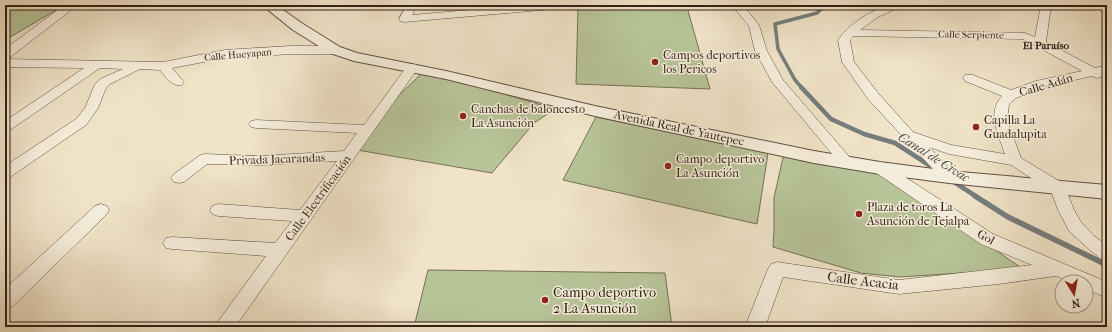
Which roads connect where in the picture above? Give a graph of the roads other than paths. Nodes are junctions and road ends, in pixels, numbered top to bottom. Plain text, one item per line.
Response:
1 (268, 5) edge
2 (412, 5) edge
3 (549, 5) edge
4 (737, 5) edge
5 (896, 5) edge
6 (1046, 5) edge
7 (66, 8) dead end
8 (479, 8) edge
9 (849, 33) junction
10 (1040, 44) junction
11 (335, 50) junction
12 (5, 56) edge
13 (5, 63) edge
14 (98, 65) junction
15 (141, 65) junction
16 (163, 66) junction
17 (412, 68) junction
18 (1107, 69) edge
19 (1093, 72) junction
20 (969, 78) dead end
21 (1107, 79) edge
22 (178, 82) dead end
23 (1011, 95) junction
24 (256, 124) dead end
25 (5, 127) edge
26 (368, 129) junction
27 (908, 135) junction
28 (350, 155) junction
29 (1015, 161) junction
30 (847, 163) junction
31 (889, 169) junction
32 (5, 173) edge
33 (948, 177) junction
34 (179, 178) dead end
35 (1058, 188) junction
36 (1107, 192) edge
37 (101, 210) dead end
38 (218, 210) dead end
39 (305, 216) junction
40 (172, 243) dead end
41 (280, 250) junction
42 (1107, 254) edge
43 (1058, 269) junction
44 (1107, 290) edge
45 (5, 301) edge
46 (224, 327) edge
47 (755, 327) edge

1 - 11 street, Avenida Real de Yautepec
2 - 8 street
3 - 8 street
4 - 30 street
5 - 9 street
6 - 10 street
7 - 12 street
9 - 10 street, Calle Serpiente
9 - 27 street
10 - 19 street, Calle Serpiente
11 - 16 street, Calle Hueyapan
11 - 17 street, Avenida Real de Yautepec
13 - 14 street, Calle Hueyapan
14 - 15 street, Calle Hueyapan
14 - 25 street
15 - 16 street, Calle Hueyapan
15 - 32 street
16 - 22 street
17 - 26 street, Calle Electrificación
17 - 30 street, Avenida Real de Yautepec
18 - 19 street, Calle Adán
19 - 21 street, Calle Serpiente
19 - 23 street, Calle Adán
20 - 23 street
23 - 29 street, Calle Adán
24 - 26 street
26 - 28 street, Calle Electrificación
27 - 29 street
27 - 33 street
28 - 34 street, Privada Jacarandas
28 - 39 street, Calle Electrificación
29 - 35 street
30 - 31 street, Avenida Real de Yautepec
31 - 33 street, Avenida Real de Yautepec
31 - 43 street, Gol
33 - 35 street, Avenida Real de Yautepec
35 - 36 street, Avenida Real de Yautepec
35 - 42 street
37 - 45 street
38 - 39 street
39 - 41 street, Calle Electrificación
40 - 41 street
41 - 46 street, Calle Electrificación
43 - 44 street, Gol
43 - 47 street, Calle Acacia

